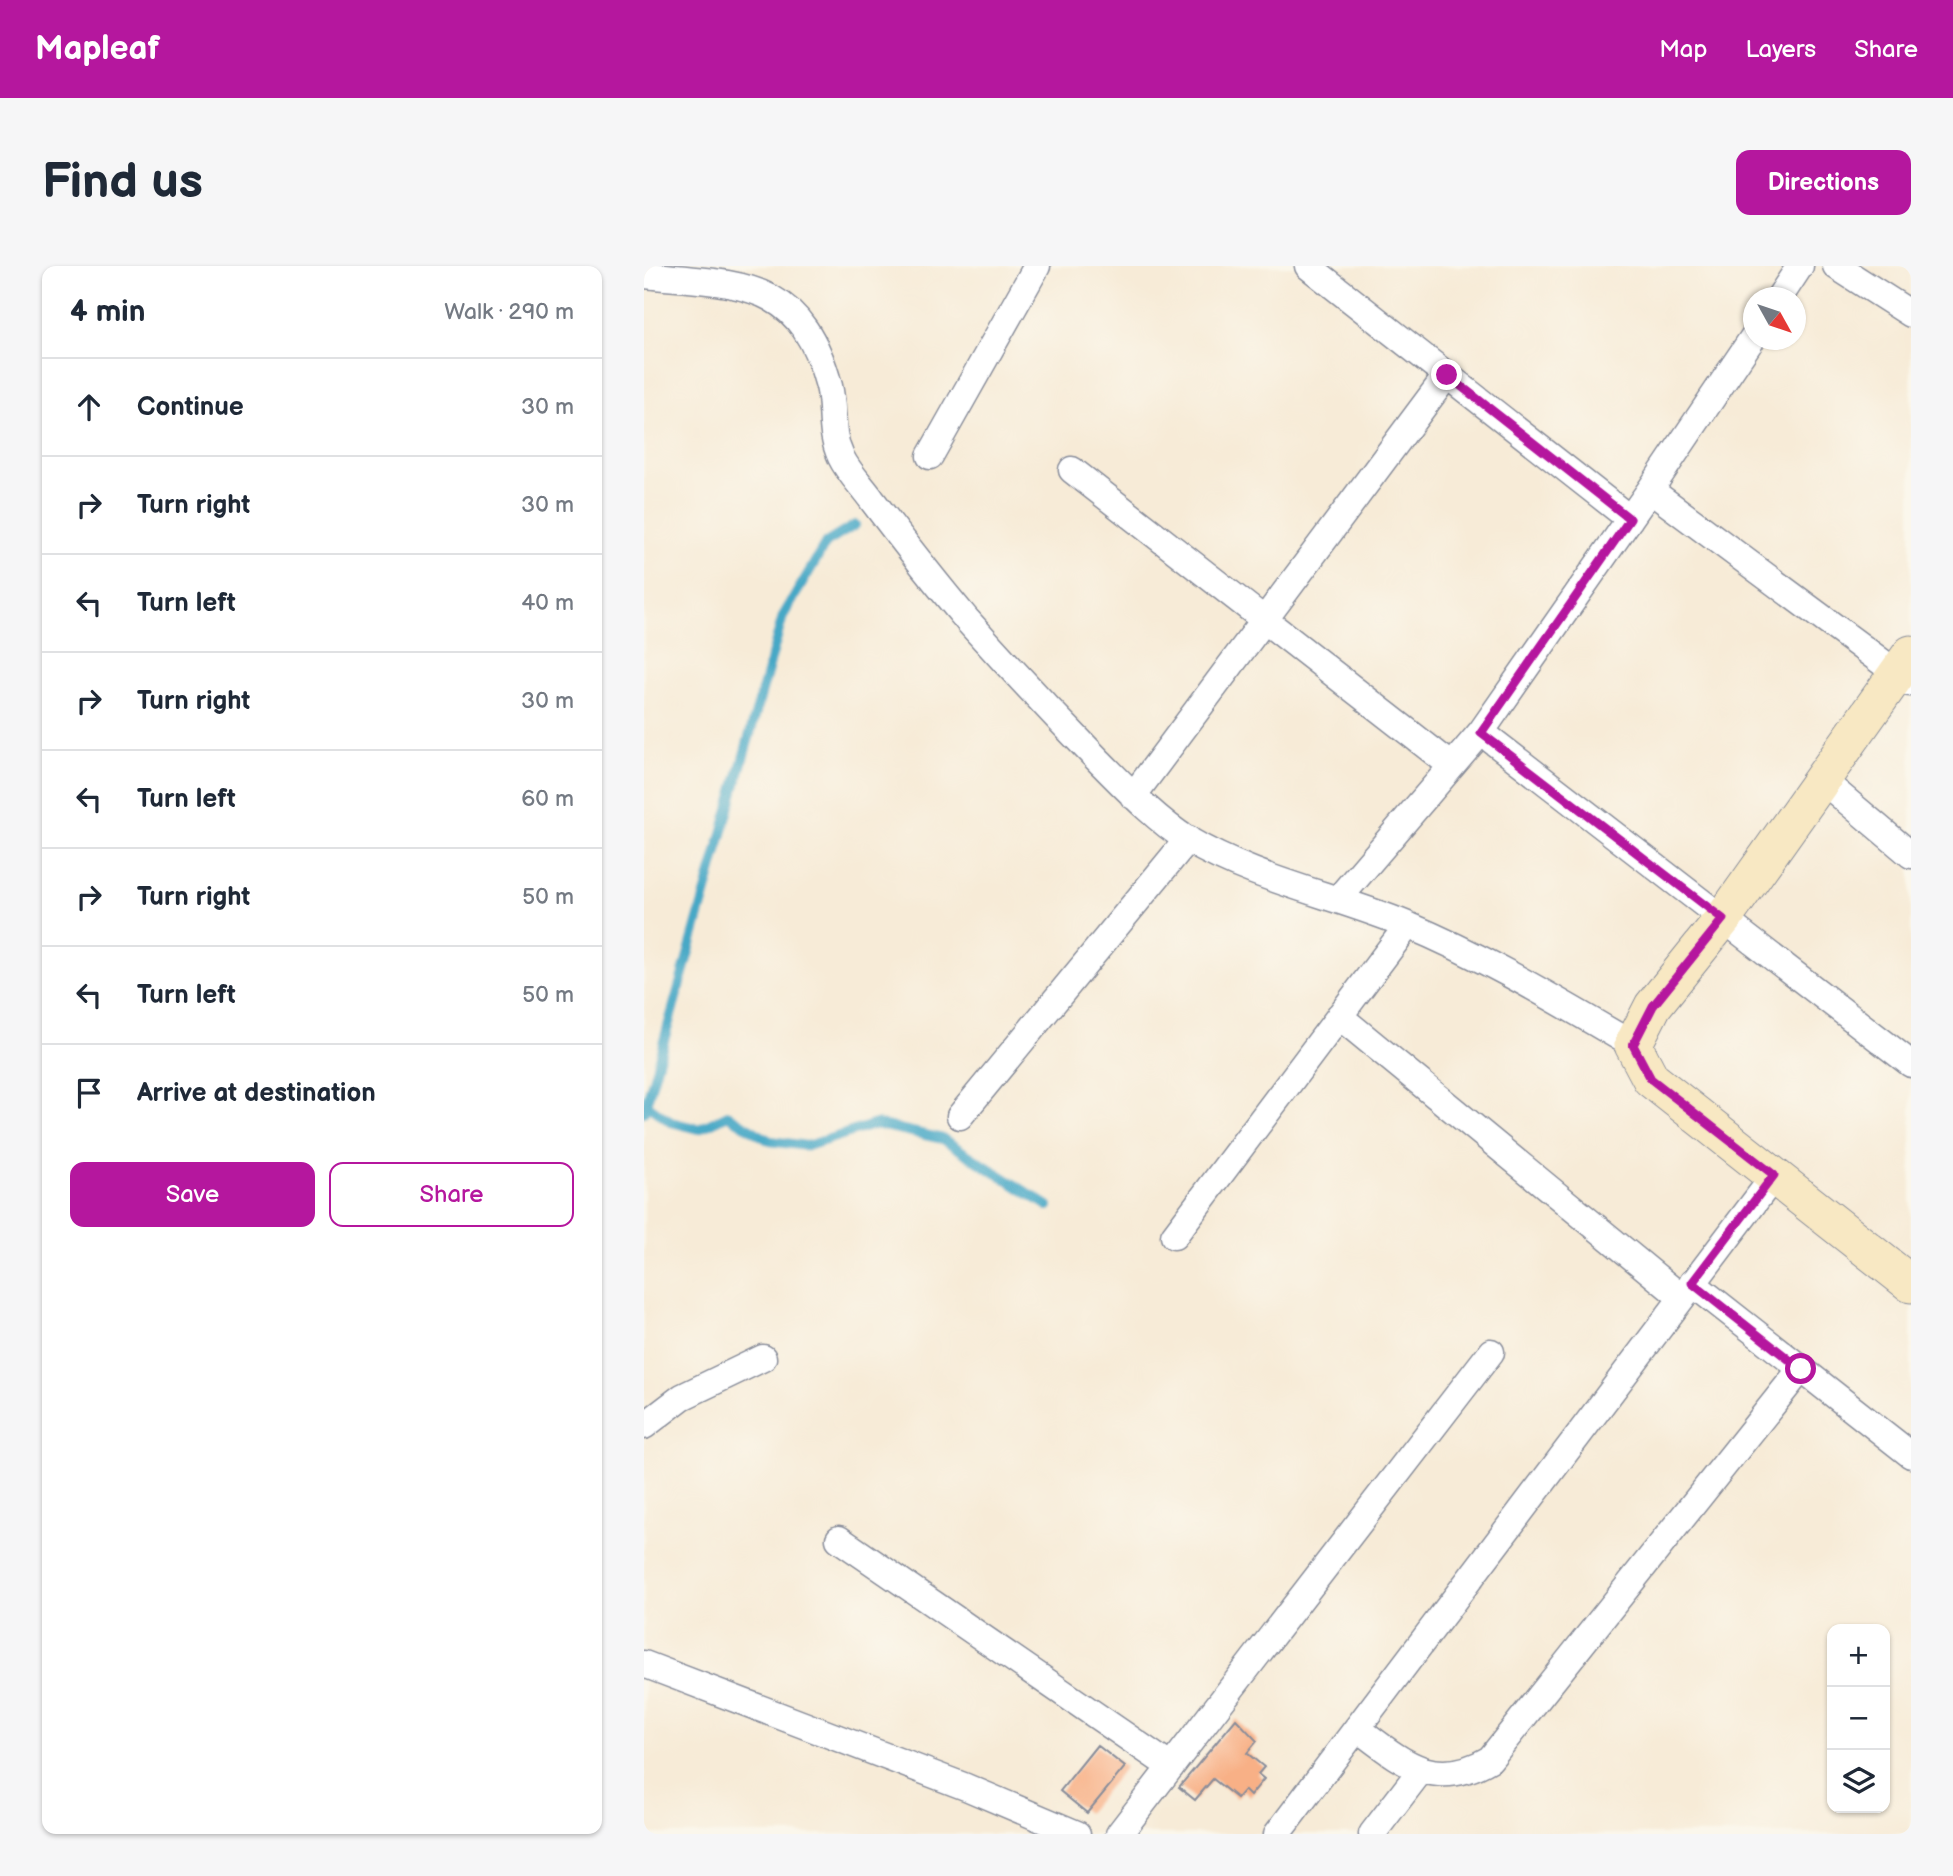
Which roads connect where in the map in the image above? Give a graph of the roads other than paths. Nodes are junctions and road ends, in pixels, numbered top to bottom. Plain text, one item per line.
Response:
1 (1037, 266) edge
2 (1308, 266) edge
3 (1800, 266) edge
4 (1836, 266) edge
5 (644, 275) edge
6 (1786, 287) edge
7 (1911, 314) edge
8 (1745, 350) edge
9 (1447, 375) junction
10 (930, 456) dead end
11 (1072, 470) dead end
12 (1650, 490) junction
13 (1630, 519) junction
14 (1264, 620) junction
15 (1906, 670) edge
16 (1481, 733) junction
17 (1452, 766) junction
18 (1822, 780) junction
19 (1133, 796) junction
20 (1188, 839) junction
21 (1911, 855) edge
22 (1339, 898) junction
23 (1723, 919) junction
24 (1408, 925) junction
25 (1339, 1016) junction
26 (1633, 1045) junction
27 (1911, 1064) edge
28 (960, 1116) dead end
29 (1774, 1175) junction
30 (1174, 1236) dead end
31 (1911, 1284) edge
32 (1686, 1290) junction
33 (1491, 1352) dead end
34 (763, 1358) dead end
35 (1801, 1369) junction
36 (644, 1426) edge
37 (1911, 1455) edge
38 (839, 1539) dead end
39 (644, 1664) edge
40 (1357, 1728) junction
41 (1171, 1767) junction
42 (1421, 1770) junction
43 (1077, 1834) edge
44 (1119, 1834) edge
45 (1277, 1834) edge
46 (1372, 1834) edge

1 - 10 street
2 - 9 street
3 - 6 street
4 - 7 street
5 - 19 street
8 - 12 street
9 - 13 street
9 - 14 street
11 - 14 street
12 - 13 street
12 - 15 street
13 - 16 street
14 - 17 street
14 - 19 street
15 - 18 street
16 - 17 street
16 - 23 street
17 - 22 street
18 - 21 street
18 - 23 street
19 - 20 street
20 - 22 street
20 - 28 street
22 - 24 street
23 - 26 street
23 - 27 street
24 - 25 street
24 - 26 street
25 - 30 street
25 - 32 street
26 - 29 street
29 - 31 street
29 - 32 street
32 - 35 street
32 - 40 street
33 - 41 street
34 - 36 street
35 - 37 street
35 - 42 street
38 - 41 street
39 - 43 street
40 - 42 street
40 - 45 street
41 - 44 street
42 - 46 street

